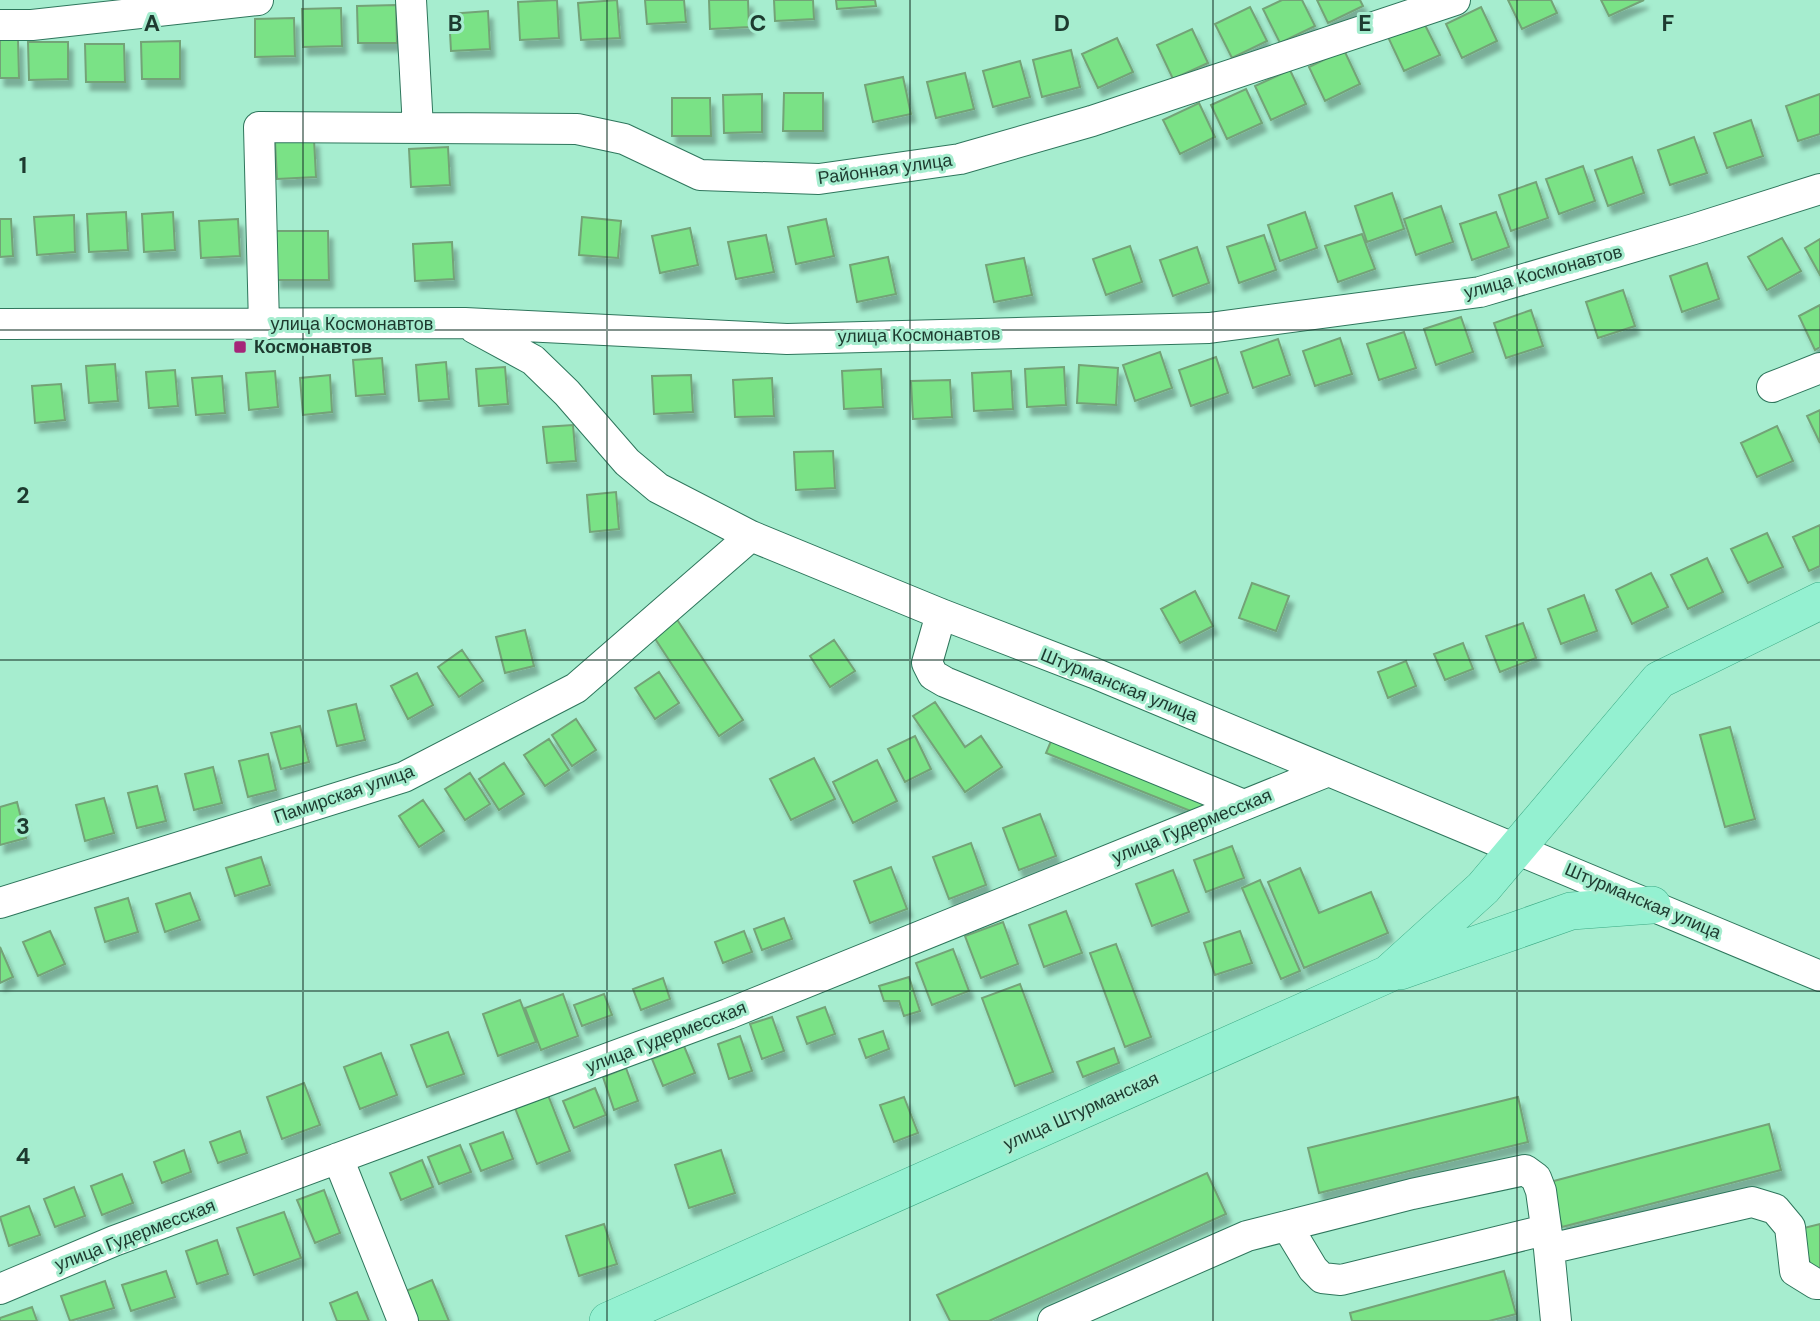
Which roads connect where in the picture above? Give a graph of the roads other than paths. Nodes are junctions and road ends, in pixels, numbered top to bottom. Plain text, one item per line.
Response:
1 (258, 0) edge
2 (411, 0) edge
3 (1455, 0) edge
4 (1403, 8) edge
5 (0, 24) edge
6 (418, 128) junction
7 (1820, 189) edge
8 (465, 323) junction
9 (0, 324) edge
10 (264, 325) junction
11 (1820, 368) edge
12 (1772, 387) dead end
13 (751, 536) junction
14 (1820, 601) edge
15 (941, 614) junction
16 (1326, 772) junction
17 (1244, 805) junction
18 (1517, 848) junction
19 (0, 903) edge
20 (1651, 905) junction
21 (1820, 976) edge
22 (1382, 977) junction
23 (338, 1158) junction
24 (1287, 1226) junction
25 (1547, 1239) junction
26 (1820, 1284) edge
27 (0, 1289) edge
28 (403, 1321) edge
29 (608, 1321) edge
30 (1053, 1321) edge
31 (1556, 1321) edge

1 - 5 street
2 - 6 street
3 - 4 street, Районная улица
4 - 6 street, Районная улица
6 - 10 street, Районная улица
7 - 8 street, улица Космонавтов
8 - 10 street, улица Космонавтов
8 - 13 street, Штурманская улица
9 - 10 street, улица Космонавтов
11 - 12 street
13 - 15 street, Штурманская улица
13 - 19 street, Памирская улица
14 - 18 main road
15 - 16 street, Штурманская улица
15 - 17 street
16 - 17 street, улица Гудермесская
16 - 18 street, Штурманская улица
17 - 23 street, улица Гудермесская
18 - 20 street, Штурманская улица
18 - 22 main road, улица Штурманская
20 - 21 street, Штурманская улица
20 - 22 main road
22 - 29 main road, улица Штурманская
23 - 27 street, улица Гудермесская
23 - 28 street
24 - 25 street
24 - 25 street
24 - 30 street
25 - 26 street
25 - 31 street

